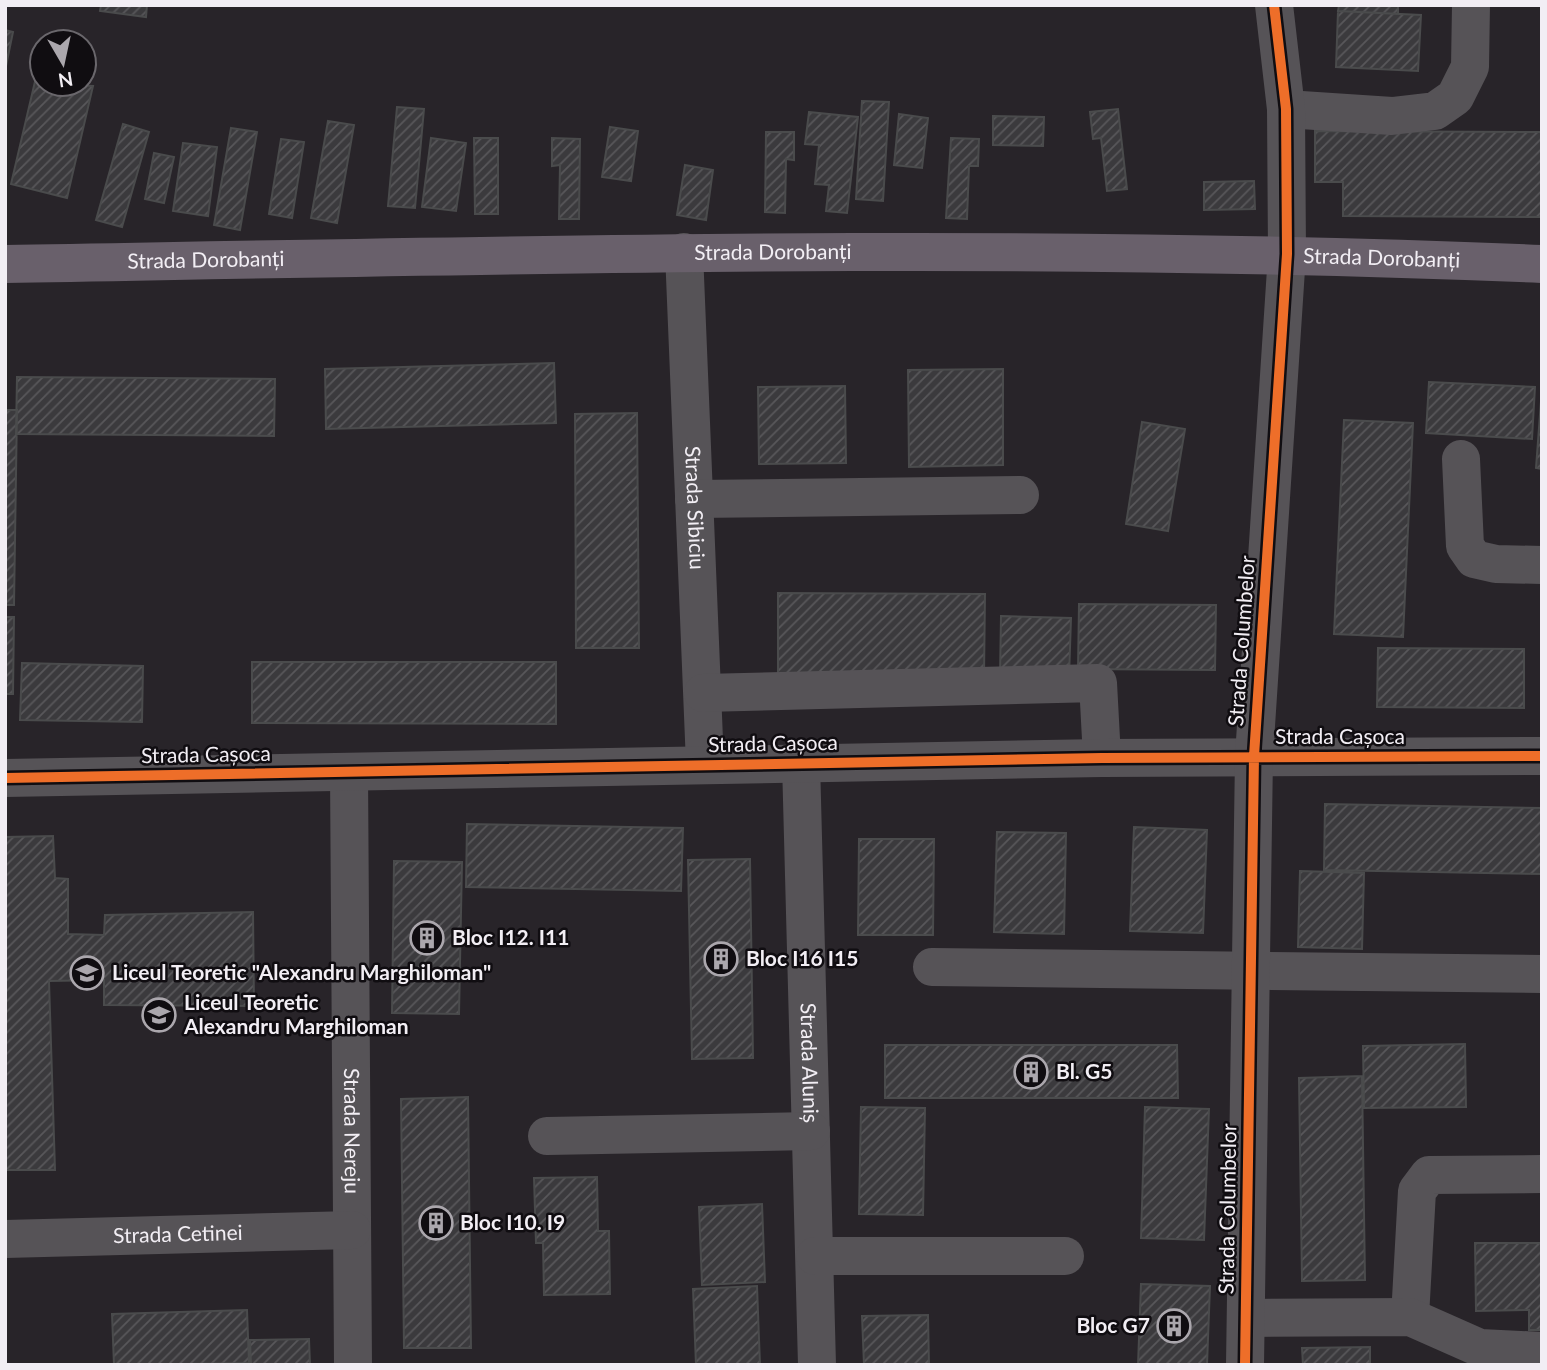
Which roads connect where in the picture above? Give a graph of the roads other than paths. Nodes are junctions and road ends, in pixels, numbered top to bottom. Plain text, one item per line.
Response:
1 (1274, 5) edge
2 (1471, 5) edge
3 (1286, 109) junction
4 (684, 252) junction
5 (1287, 254) junction
6 (5, 264) edge
7 (1542, 264) edge
8 (1461, 459) dead end
9 (1020, 495) dead end
10 (694, 499) junction
11 (1542, 565) edge
12 (703, 693) junction
13 (1254, 756) junction
14 (1542, 756) edge
15 (1102, 758) junction
16 (801, 762) junction
17 (705, 764) junction
18 (349, 772) junction
19 (5, 778) edge
20 (932, 967) dead end
21 (1251, 971) junction
22 (1542, 974) edge
23 (811, 1131) junction
24 (547, 1136) dead end
25 (1542, 1174) edge
26 (352, 1230) junction
27 (5, 1239) edge
28 (815, 1256) junction
29 (1065, 1256) dead end
30 (1410, 1317) junction
31 (1245, 1318) junction
32 (1542, 1352) edge
33 (353, 1365) edge
34 (817, 1365) edge
35 (1245, 1365) edge

1 - 3 street, Strada Columbelor
2 - 3 street
3 - 5 street, Strada Columbelor
4 - 5 main road, Strada Dorobanți
4 - 6 main road, Strada Dorobanți
4 - 10 street, Strada Sibiciu
5 - 7 main road, Strada Dorobanți
5 - 13 street, Strada Columbelor
8 - 11 street
9 - 10 street
10 - 12 street, Strada Sibiciu
12 - 15 street
12 - 17 street, Strada Sibiciu
13 - 14 street, Strada Cașoca
13 - 15 street, Strada Cașoca
13 - 21 street, Strada Columbelor
15 - 16 street, Strada Cașoca
16 - 17 street, Strada Cașoca
16 - 23 street, Strada Aluniș
17 - 18 street, Strada Cașoca
18 - 19 street, Strada Cașoca
18 - 26 street, Strada Nereju
20 - 21 street
21 - 22 street
21 - 31 street, Strada Columbelor
23 - 24 street
23 - 28 street, Strada Aluniș
25 - 30 street
26 - 27 street, Strada Cetinei
26 - 33 street, Strada Nereju
28 - 29 street
28 - 34 street, Strada Aluniș
30 - 31 street
30 - 32 street
31 - 35 street, Strada Columbelor

